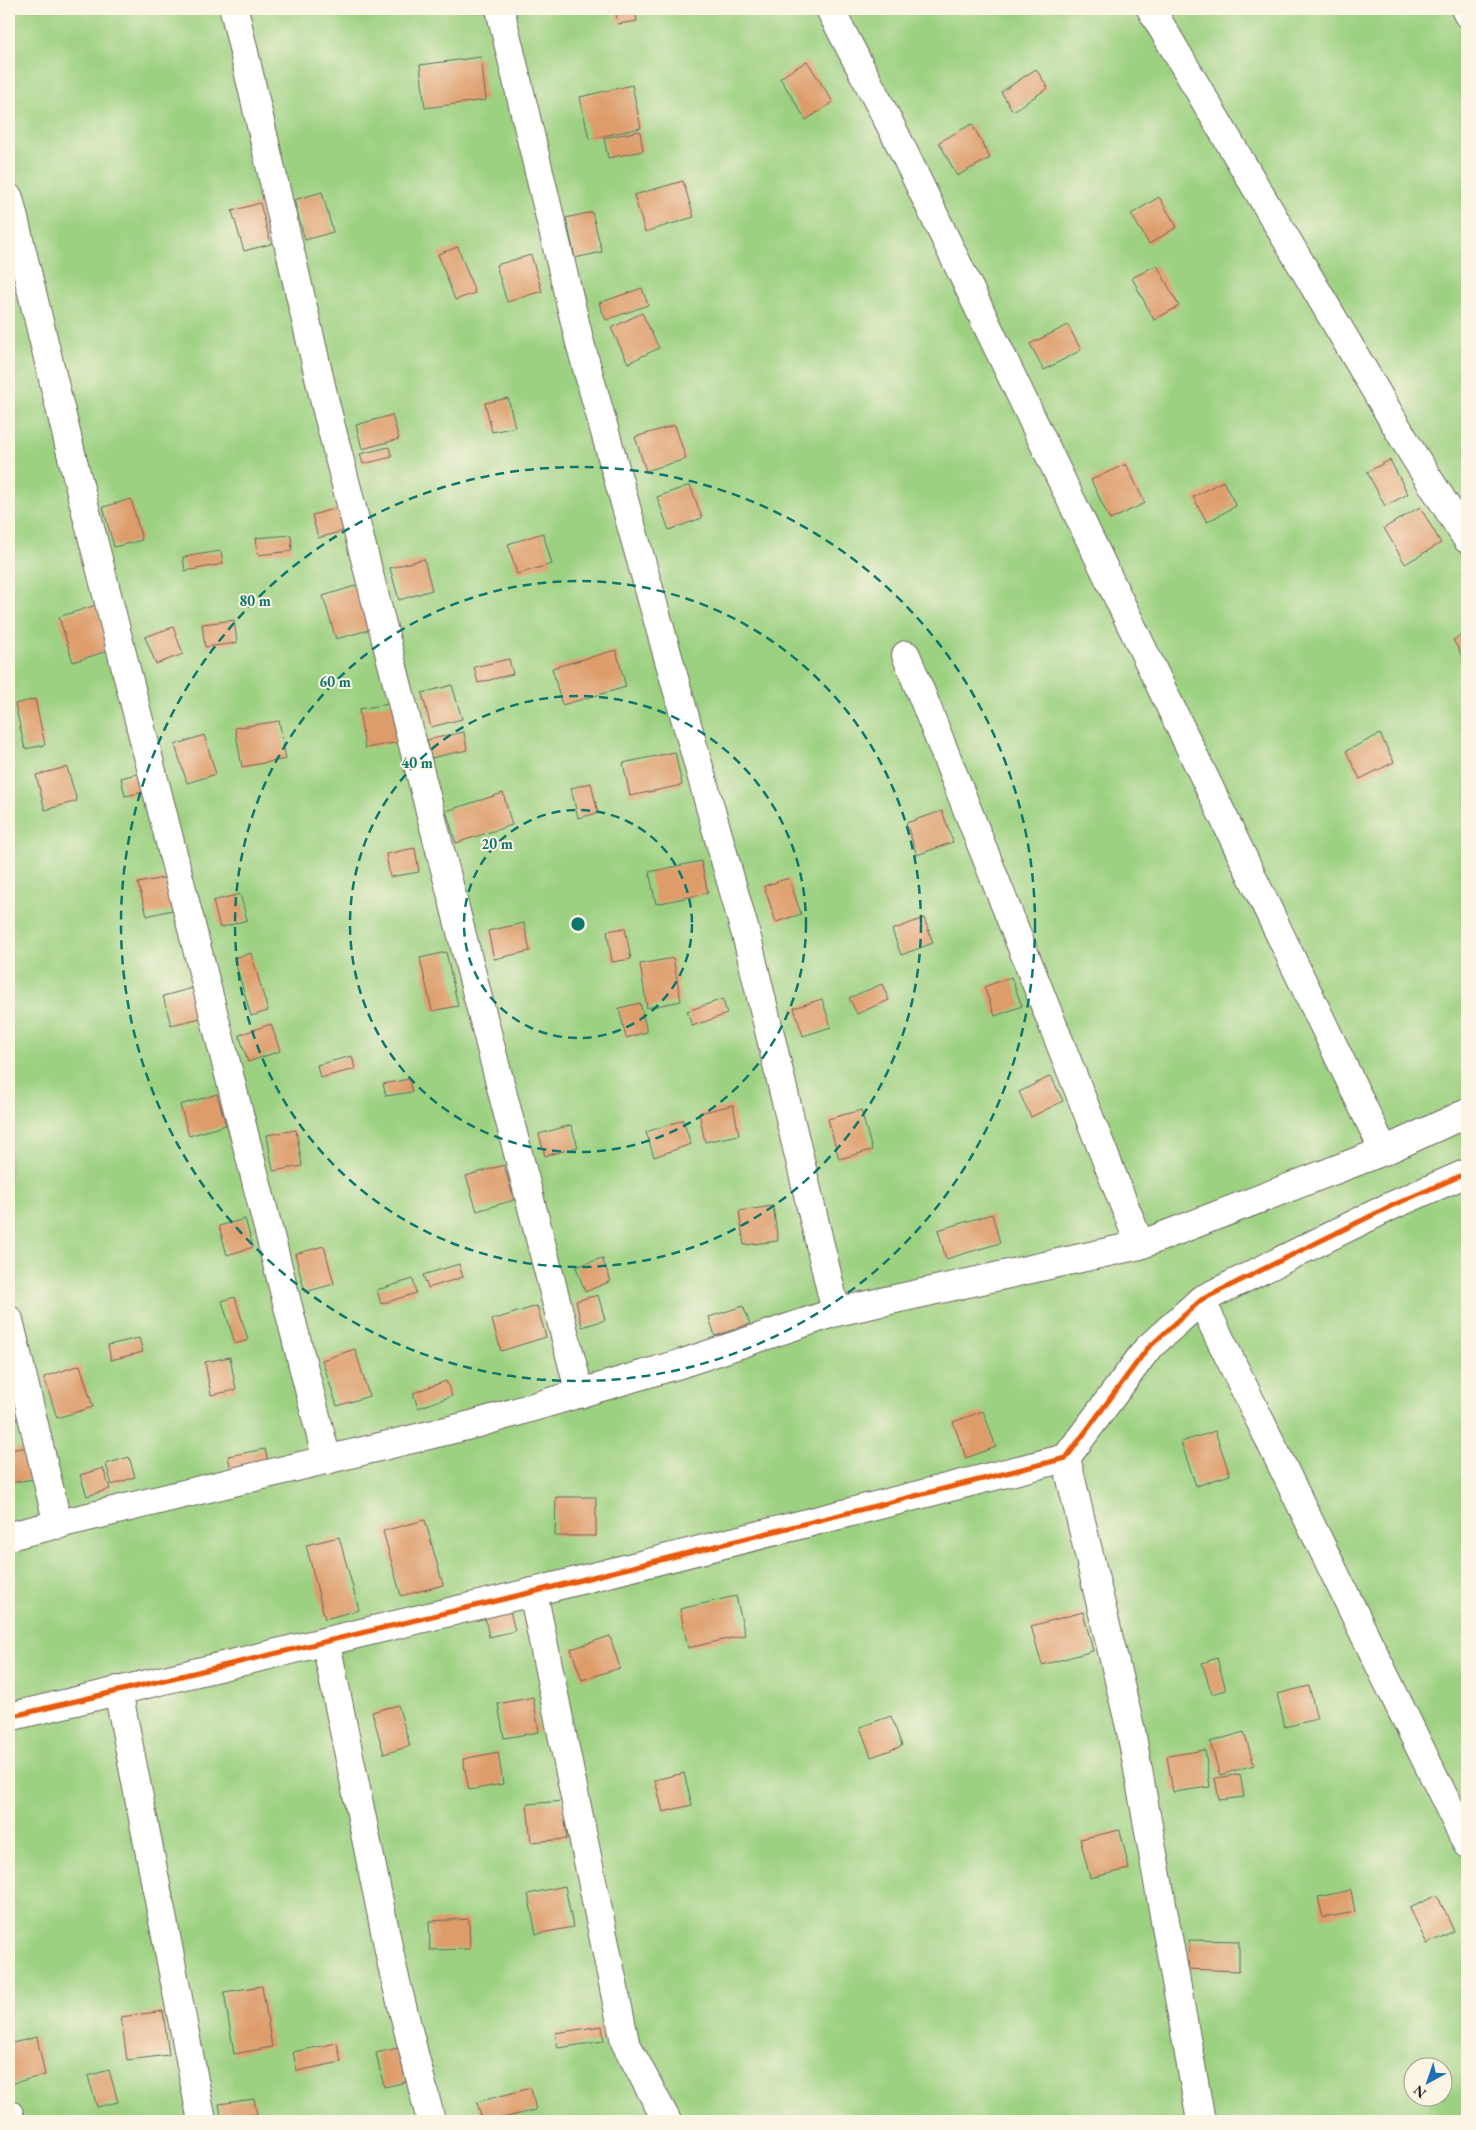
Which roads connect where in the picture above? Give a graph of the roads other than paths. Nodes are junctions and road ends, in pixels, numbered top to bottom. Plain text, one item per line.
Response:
1 (234, 9) edge
2 (500, 9) edge
3 (830, 9) edge
4 (1151, 9) edge
5 (1465, 9) edge
6 (1467, 13) edge
7 (9, 198) edge
8 (1467, 540) edge
9 (906, 654) dead end
10 (1467, 1112) edge
11 (1384, 1151) junction
12 (1467, 1173) edge
13 (1140, 1245) junction
14 (1201, 1300) junction
15 (836, 1312) junction
16 (9, 1320) edge
17 (580, 1394) junction
18 (1066, 1458) junction
19 (327, 1460) junction
20 (58, 1525) junction
21 (9, 1536) edge
22 (533, 1592) junction
23 (326, 1643) junction
24 (118, 1690) junction
25 (9, 1718) edge
26 (1467, 1844) edge
27 (9, 2114) edge
28 (10, 2121) edge
29 (202, 2121) edge
30 (431, 2121) edge
31 (667, 2121) edge
32 (1200, 2121) edge

1 - 17 street
2 - 15 street
3 - 11 street
4 - 8 street
5 - 6 street
7 - 19 street
9 - 13 street
10 - 11 street
11 - 13 street
12 - 14 street
13 - 15 street
14 - 18 street
14 - 26 street
15 - 17 street
16 - 20 street
17 - 19 street
18 - 22 street
18 - 32 street
19 - 20 street
20 - 21 street
22 - 23 street
22 - 31 street
23 - 24 street
23 - 30 street
24 - 25 street
24 - 29 street
27 - 28 street

